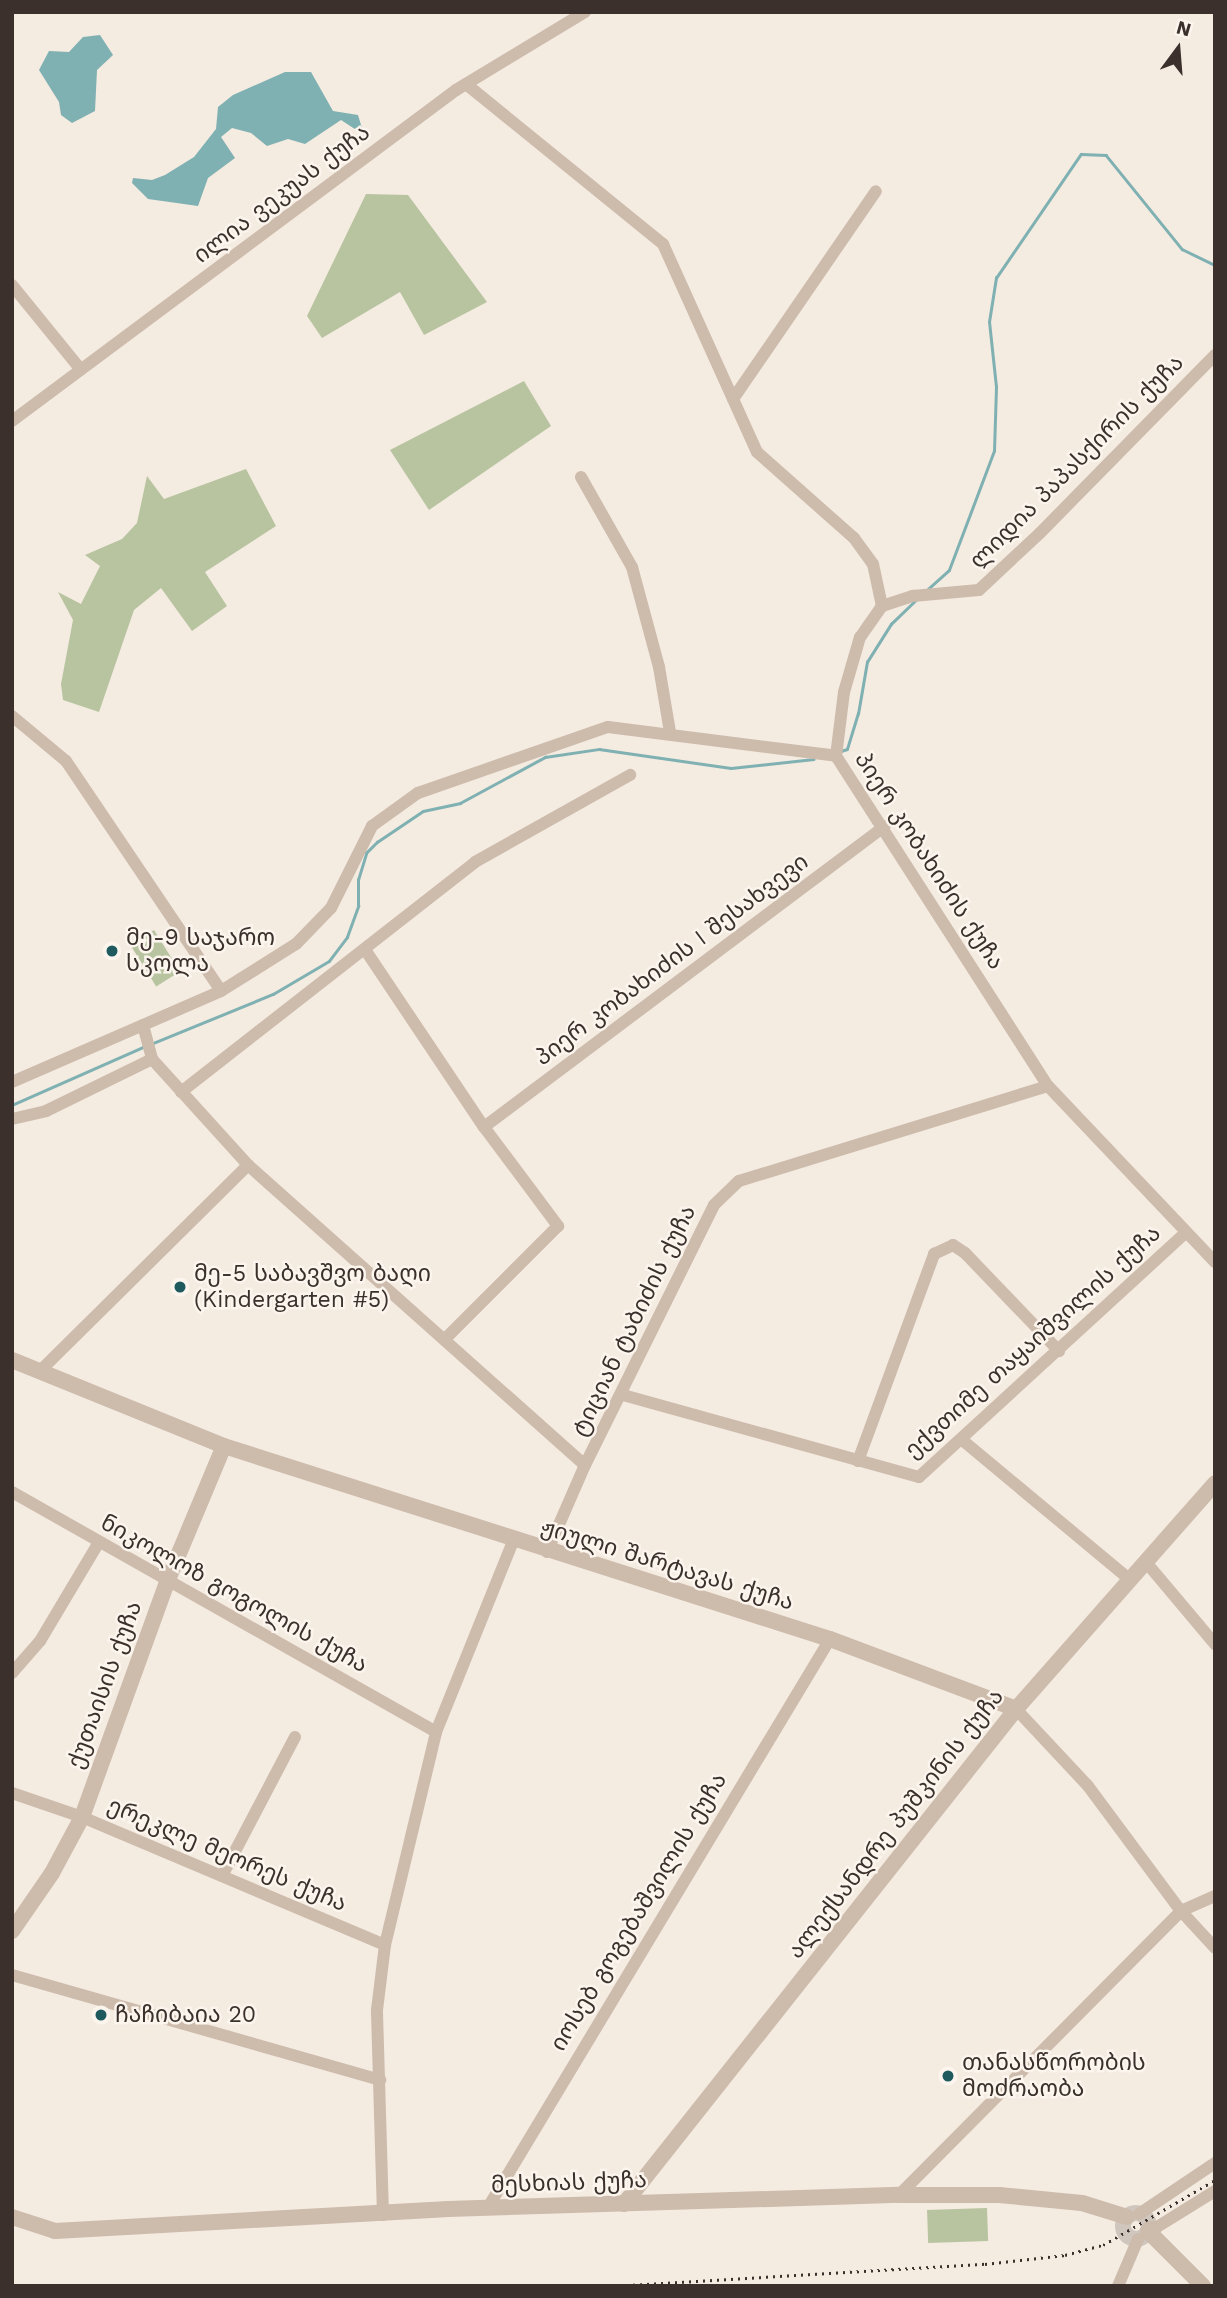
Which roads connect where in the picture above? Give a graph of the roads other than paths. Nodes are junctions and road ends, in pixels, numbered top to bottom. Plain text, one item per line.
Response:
1 (585, 12) edge
2 (466, 83) junction
3 (876, 191) dead end
4 (12, 285) edge
5 (1215, 355) edge
6 (81, 370) junction
7 (733, 399) junction
8 (12, 421) edge
9 (581, 477) dead end
10 (882, 606) junction
11 (12, 716) edge
12 (670, 732) junction
13 (836, 757) junction
14 (630, 775) dead end
15 (885, 826) junction
16 (366, 951) junction
17 (221, 991) junction
18 (143, 1025) junction
19 (151, 1058) junction
20 (12, 1082) edge
21 (1048, 1086) junction
22 (181, 1092) junction
23 (12, 1119) edge
24 (484, 1127) junction
25 (248, 1165) junction
26 (1186, 1232) junction
27 (1215, 1262) edge
28 (447, 1337) junction
29 (1059, 1351) junction
30 (12, 1360) edge
31 (42, 1369) junction
32 (623, 1395) junction
33 (961, 1439) junction
34 (223, 1446) junction
35 (858, 1461) junction
36 (585, 1465) junction
37 (1215, 1483) edge
38 (12, 1492) edge
39 (513, 1541) junction
40 (99, 1542) junction
41 (547, 1552) junction
42 (1145, 1561) junction
43 (1129, 1578) junction
44 (167, 1582) junction
45 (830, 1639) junction
46 (1215, 1644) edge
47 (12, 1672) edge
48 (1016, 1709) junction
49 (436, 1732) junction
50 (295, 1737) dead end
51 (12, 1793) edge
52 (82, 1816) junction
53 (222, 1876) junction
54 (1215, 1896) edge
55 (1181, 1911) junction
56 (12, 1931) edge
57 (384, 1945) junction
58 (1215, 1948) edge
59 (12, 1975) edge
60 (380, 2080) junction
61 (1215, 2163) edge
62 (1215, 2191) edge
63 (899, 2194) junction
64 (624, 2204) junction
65 (487, 2209) junction
66 (383, 2215) junction
67 (1133, 2216) joint
68 (12, 2217) edge
69 (1145, 2232) junction
70 (1118, 2286) edge
71 (1203, 2286) edge

1 - 2 street, ილია ვეკუას ქუჩა
2 - 6 street, ილია ვეკუას ქუჩა
2 - 7 street
3 - 7 street
4 - 6 street
5 - 10 street, ლიდია პაპასქირის ქუჩა
6 - 8 street, ილია ვეკუას ქუჩა
7 - 10 street
9 - 12 street
10 - 13 street
11 - 17 street
12 - 13 street, პიერ კობახიძის ქუჩა
12 - 17 street, პიერ კობახიძის ქუჩა
13 - 15 street, პიერ კობახიძის ქუჩა
14 - 16 street
15 - 21 street, პიერ კობახიძის ქუჩა
15 - 24 street, პიერ კობახიძის I შესახვევი
16 - 22 street
16 - 24 street
17 - 18 street, პიერ კობახიძის ქუჩა
18 - 19 street
18 - 20 street, პიერ კობახიძის ქუჩა
19 - 22 street
19 - 23 street
21 - 26 street, პიერ კობახიძის ქუჩა
21 - 32 street, ტიციან ტაბიძის ქუჩა
22 - 25 street
24 - 28 street
25 - 28 street
25 - 31 street
26 - 27 street, პიერ კობახიძის ქუჩა
26 - 29 street, ექვთიმე თაყაიშვილის ქუჩა
28 - 36 street
29 - 33 street, ექვთიმე თაყაიშვილის ქუჩა
29 - 35 street
30 - 31 street, ჟიული შარტავას ქუჩა
31 - 34 street, ჟიული შარტავას ქუჩა
32 - 35 street, ექვთიმე თაყაიშვილის ქუჩა
32 - 36 street, ტიციან ტაბიძის ქუჩა
33 - 35 street, ექვთიმე თაყაიშვილის ქუჩა
33 - 43 street
34 - 39 street, ჟიული შარტავას ქუჩა
34 - 44 street, ქუთაისის ქუჩა
36 - 41 street, ტიციან ტაბიძის ქუჩა
37 - 42 street, ალექსანდრე პუშკინის ქუჩა
38 - 40 street, ნიკოლოზ გოგოლის ქუჩა
39 - 41 street, ჟიული შარტავას ქუჩა
39 - 49 street
40 - 44 street, ნიკოლოზ გოგოლის ქუჩა
40 - 47 street
41 - 45 street, ჟიული შარტავას ქუჩა
42 - 43 street, ალექსანდრე პუშკინის ქუჩა
42 - 46 street
43 - 48 street, ალექსანდრე პუშკინის ქუჩა
44 - 49 street, ნიკოლოზ გოგოლის ქუჩა
44 - 52 street, ქუთაისის ქუჩა
45 - 48 street, ჟიული შარტავას ქუჩა
45 - 65 street, იოსებ გოგებაშვილის ქუჩა
48 - 55 street, ჟიული შარტავას ქუჩა
48 - 64 street, ალექსანდრე პუშკინის ქუჩა
49 - 57 street
50 - 53 street
51 - 52 street, ერეკლე მეორეს ქუჩა
52 - 53 street, ერეკლე მეორეს ქუჩა
52 - 56 street, ქუთაისის ქუჩა
53 - 57 street, ერეკლე მეორეს ქუჩა
54 - 55 street
55 - 58 street, ჟიული შარტავას ქუჩა
55 - 63 street
57 - 60 street
59 - 60 street
60 - 66 street
61 - 67 street
62 - 69 street
63 - 64 street, მესხიას ქუჩა
63 - 67 street, მესხიას ქუჩა
64 - 65 street, მესხიას ქუჩა
65 - 66 street, მესხიას ქუჩა
66 - 68 street, მესხიას ქუჩა
69 - 70 street
69 - 71 street

